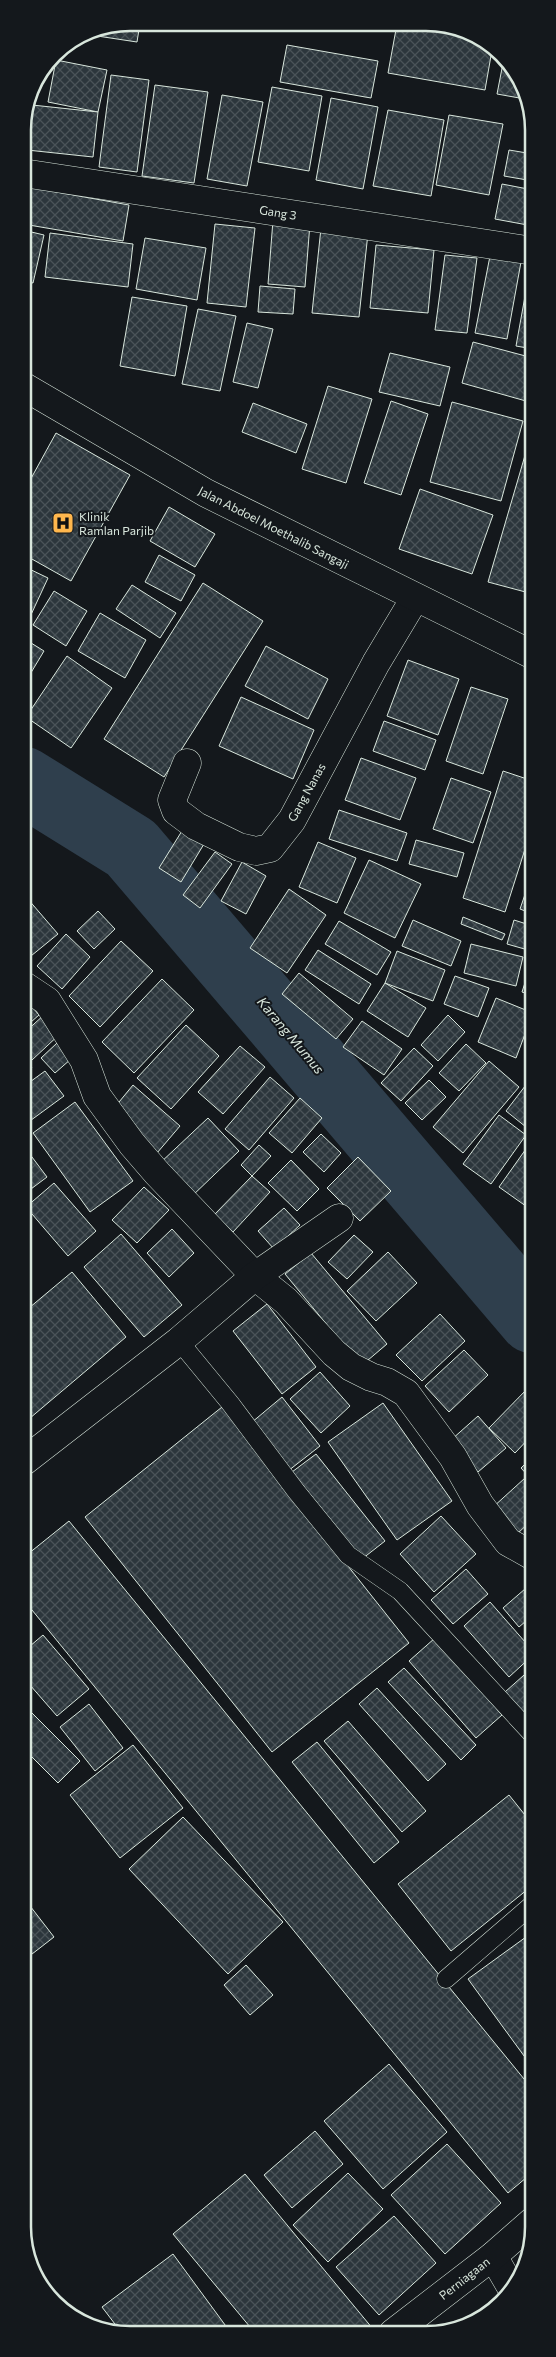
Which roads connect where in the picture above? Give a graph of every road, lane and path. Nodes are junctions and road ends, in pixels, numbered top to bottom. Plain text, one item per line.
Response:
1 (31, 174) edge
2 (525, 249) edge
3 (31, 391) edge
4 (415, 598) junction
5 (525, 651) edge
6 (187, 763) dead end
7 (31, 991) edge
8 (339, 1218) dead end
9 (255, 1276) junction
10 (179, 1342) junction
11 (31, 1456) edge
12 (525, 1552) edge
13 (525, 1726) edge
14 (525, 1911) edge
15 (446, 1979) dead end
16 (525, 2229) edge
17 (494, 2256) junction
18 (508, 2282) edge
19 (402, 2326) edge

1 - 2 street, Gang 3
3 - 4 street, Jalan Abdoel Moethalib Sangaji
4 - 5 street, Jalan Abdoel Moethalib Sangaji
4 - 6 street, Gang Nanas
7 - 9 street
8 - 9 street
9 - 10 street
9 - 12 street
10 - 11 street
10 - 13 lane
14 - 15 lane
16 - 17 street, Perniagaan
17 - 18 street
17 - 19 street, Perniagaan

